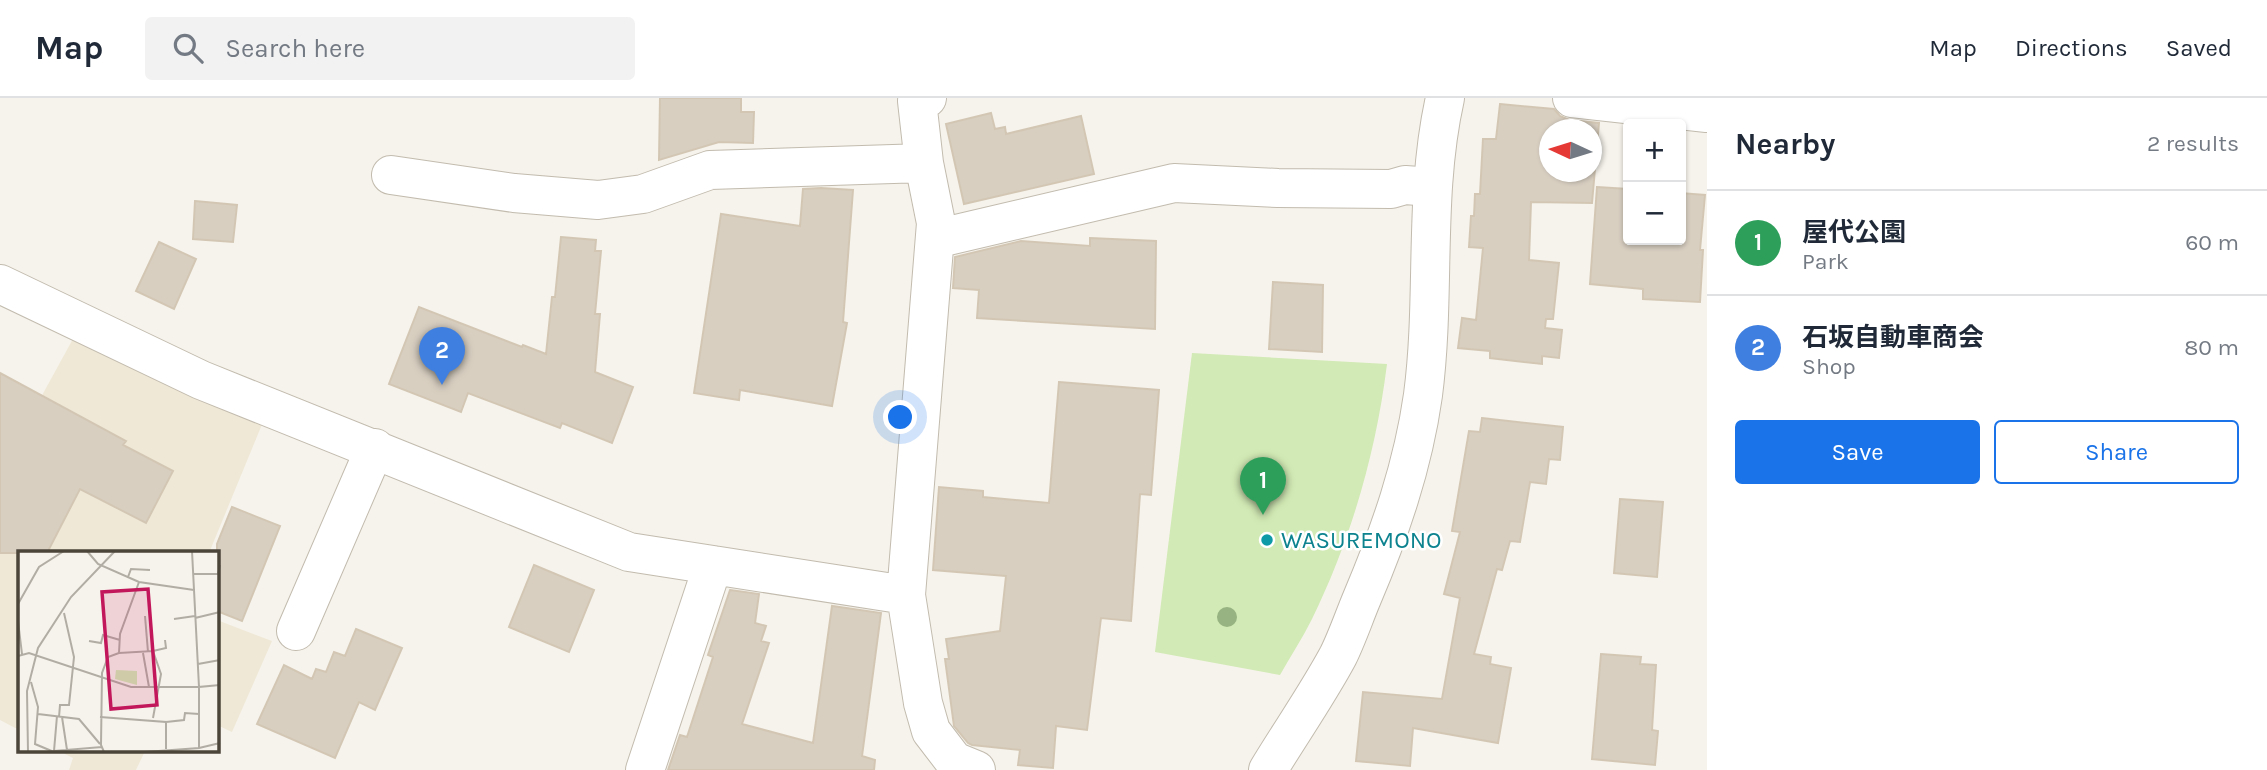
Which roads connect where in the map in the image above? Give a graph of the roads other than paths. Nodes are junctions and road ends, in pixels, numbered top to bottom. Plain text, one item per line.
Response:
1 (1445, 98) edge
2 (1572, 98) edge
3 (920, 99) edge
4 (1707, 113) edge
5 (925, 163) junction
6 (391, 174) dead end
7 (1432, 187) junction
8 (935, 239) junction
9 (0, 284) edge
10 (375, 448) junction
11 (713, 565) junction
12 (906, 596) junction
13 (296, 631) dead end
14 (645, 770) edge
15 (976, 770) edge
16 (1268, 770) edge

1 - 7 street
2 - 4 street
3 - 5 street
5 - 6 street
5 - 8 street
7 - 8 street
7 - 16 street
8 - 12 street
9 - 10 street
10 - 11 street
10 - 13 street
11 - 12 street
11 - 14 street
12 - 15 street

